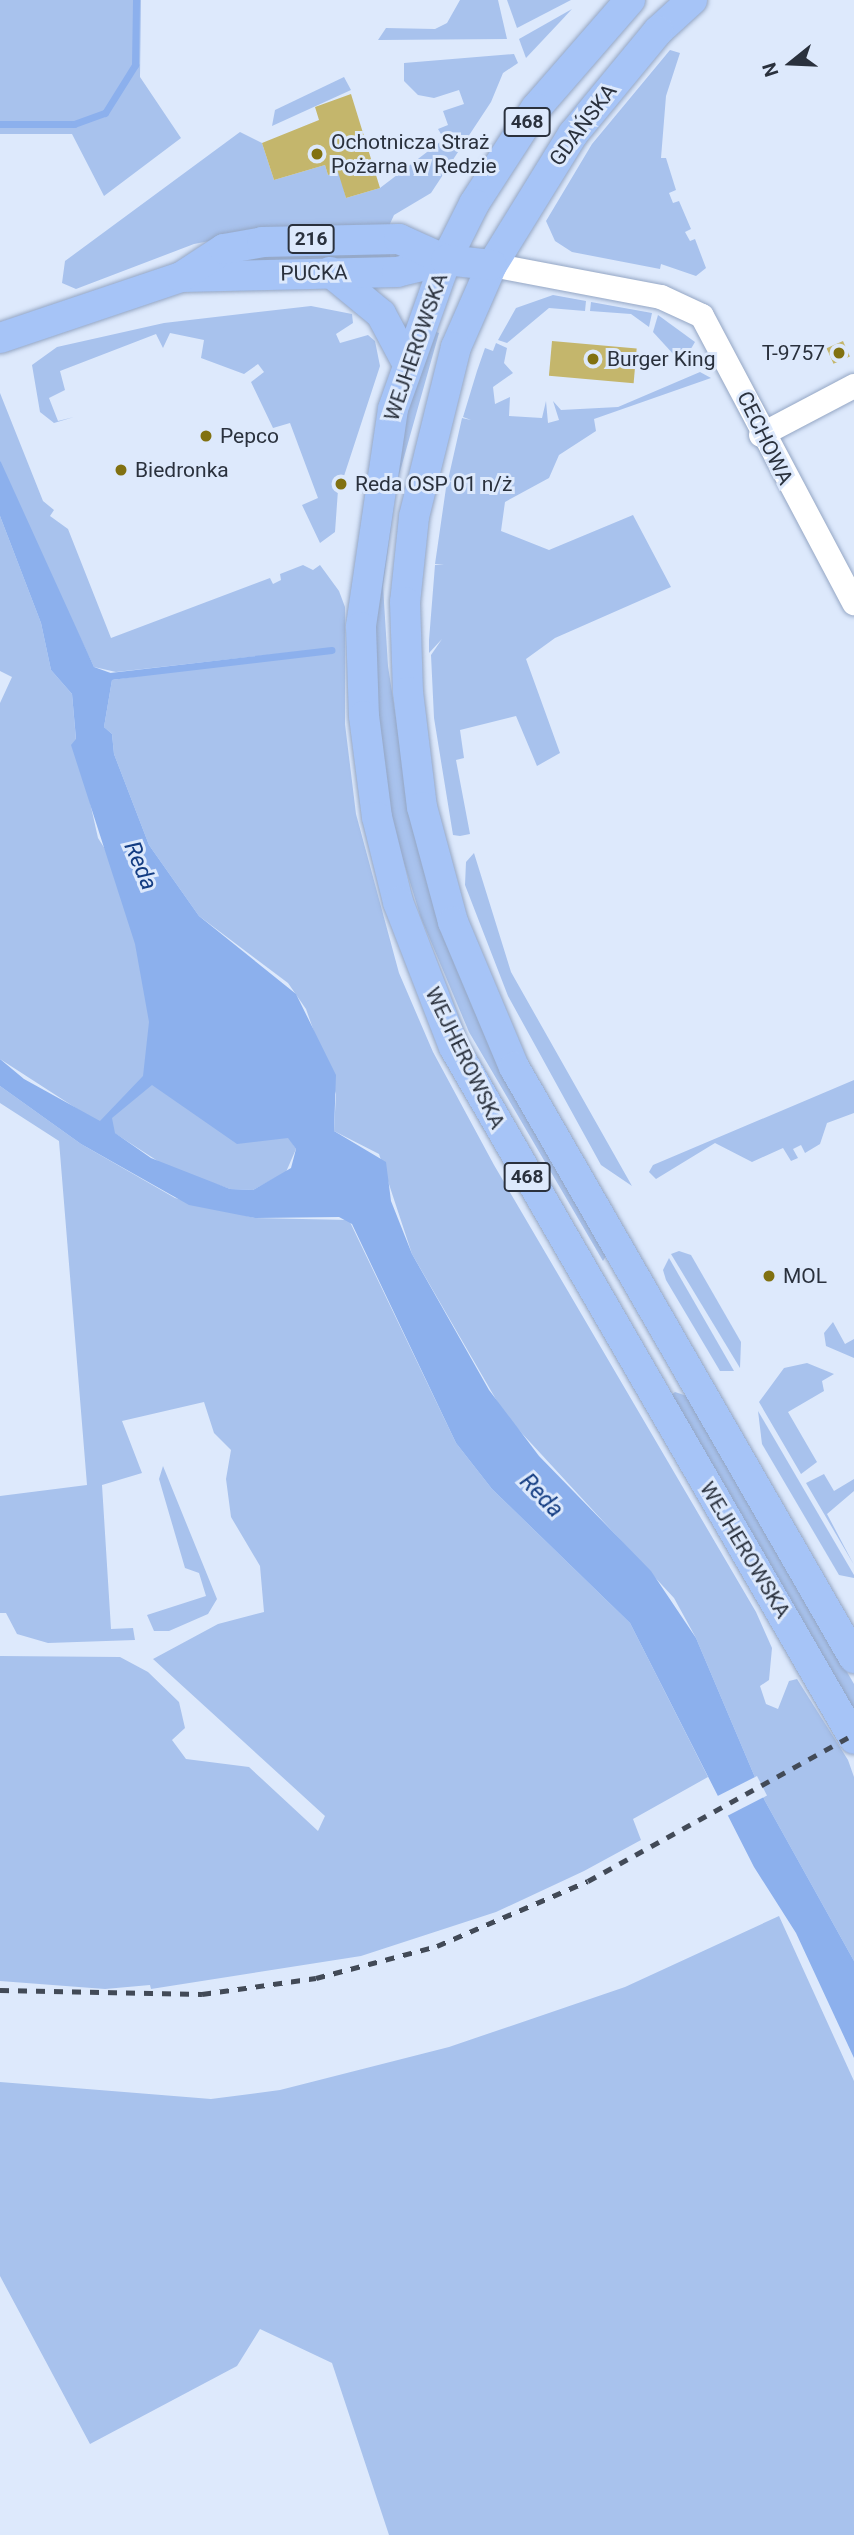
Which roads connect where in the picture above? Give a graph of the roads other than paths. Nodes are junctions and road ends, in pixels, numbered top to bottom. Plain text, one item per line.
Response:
1 (630, 0) edge
2 (692, 0) edge
3 (446, 260) junction
4 (492, 265) junction
5 (330, 272) junction
6 (181, 276) junction
7 (0, 338) edge
8 (407, 363) junction
9 (854, 386) edge
10 (761, 435) junction
11 (854, 603) edge
12 (854, 1658) edge
13 (854, 1739) edge

1 - 3 main road, 468
2 - 4 main road, GDAŃSKA / 468
3 - 4 main road, PUCKA
3 - 5 main road, PUCKA / 216
3 - 6 main road, PUCKA / 216
3 - 8 main road, WEJHEROWSKA / 468
4 - 10 street, CECHOWA
4 - 12 main road, WEJHEROWSKA / 468
5 - 6 main road, PUCKA / 216
5 - 8 main road, 216
6 - 7 main road, PUCKA / 216
8 - 13 main road, WEJHEROWSKA / 468
9 - 10 street
10 - 11 street, CECHOWA

